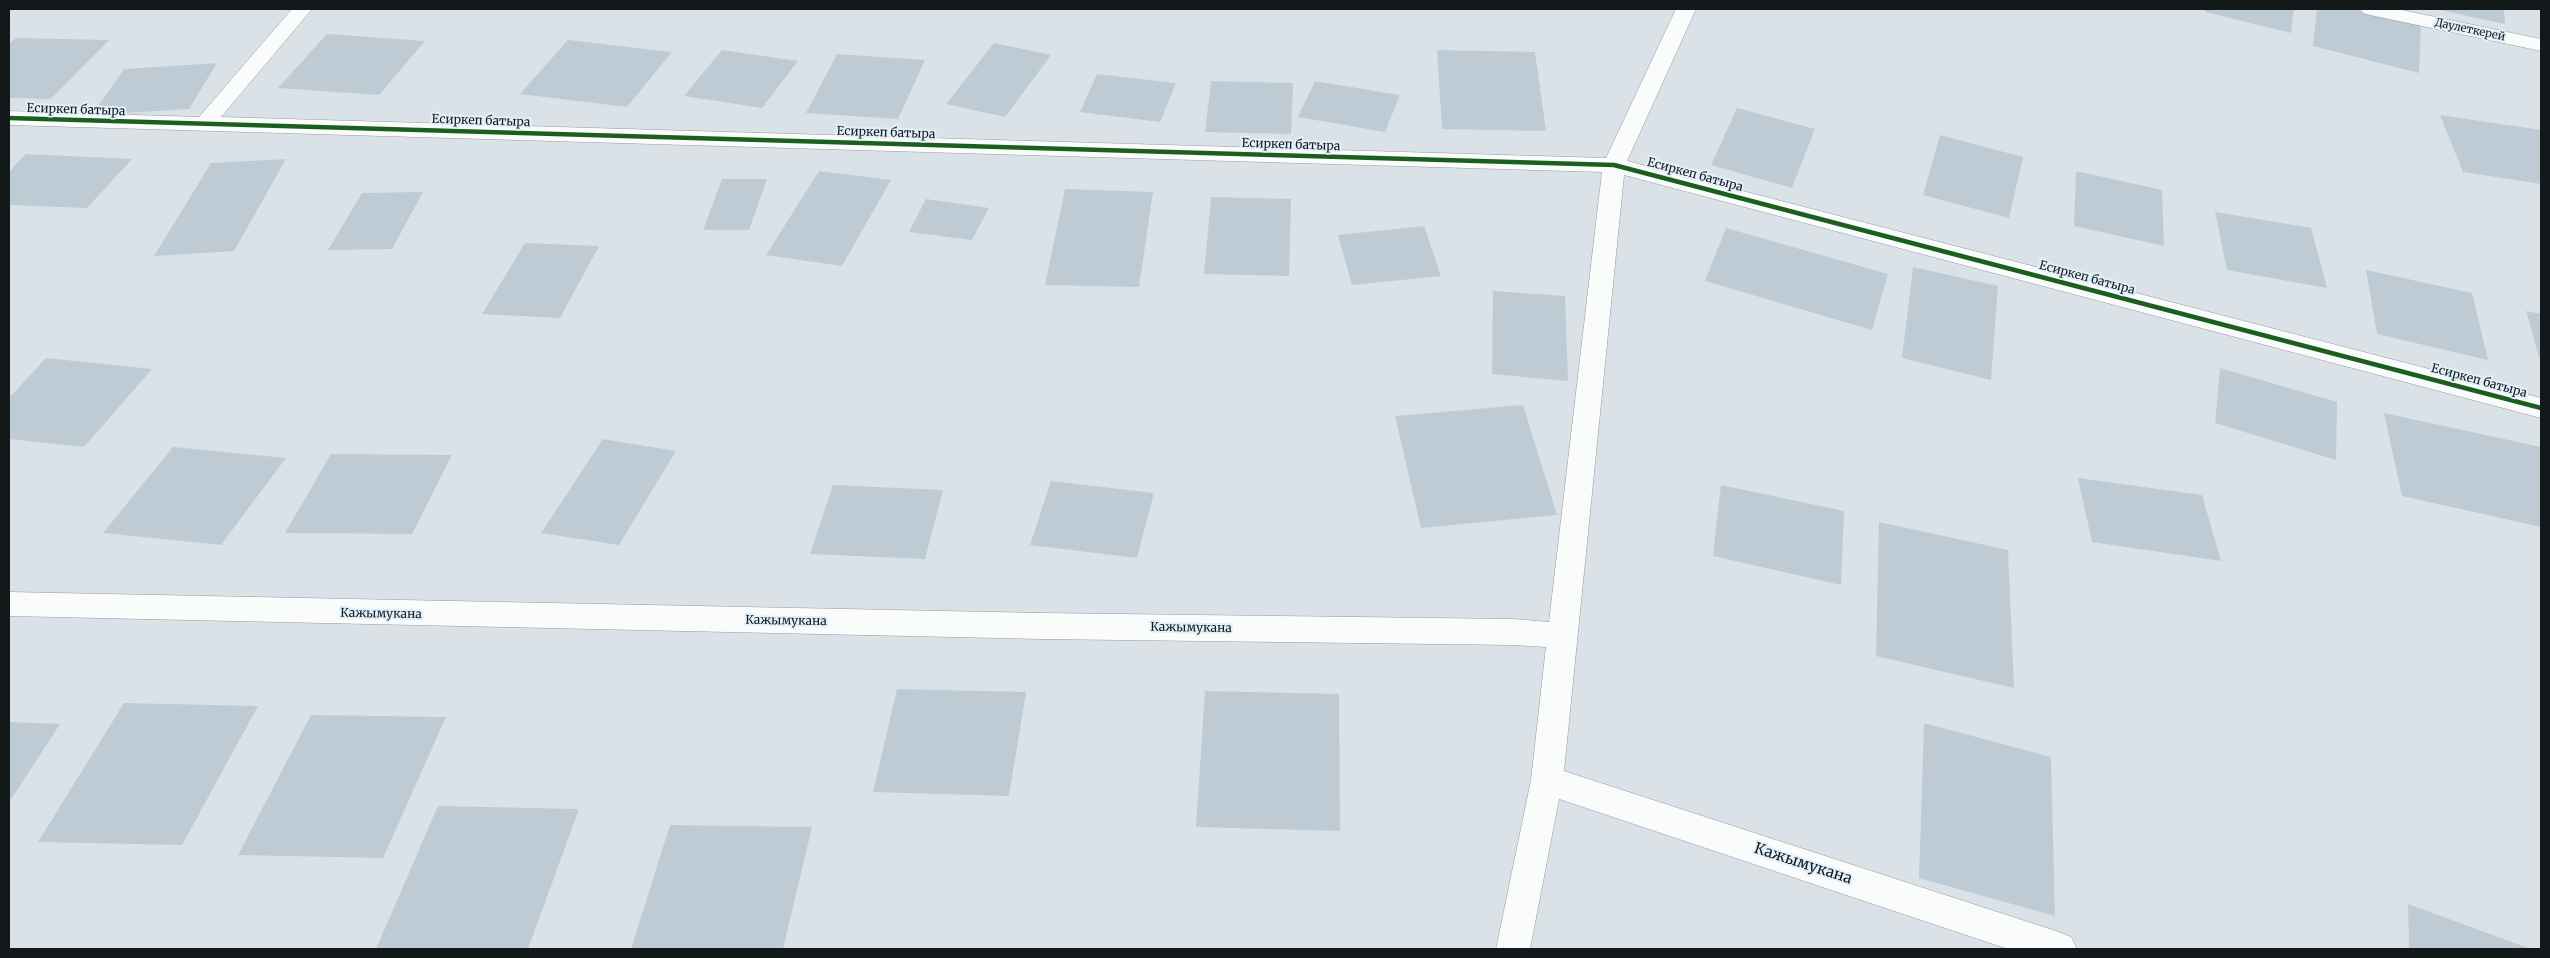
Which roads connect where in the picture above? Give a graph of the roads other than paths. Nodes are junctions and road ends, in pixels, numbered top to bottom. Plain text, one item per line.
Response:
1 (302, 9) edge
2 (1686, 9) edge
3 (2370, 9) edge
4 (2541, 45) edge
5 (9, 118) edge
6 (205, 123) junction
7 (1614, 164) junction
8 (2541, 408) edge
9 (9, 604) edge
10 (1562, 636) junction
11 (1547, 780) junction
12 (1513, 949) edge
13 (2059, 949) edge

1 - 6 street
2 - 7 street
3 - 4 street, Даулеткерей
5 - 6 street, Есиркеп батыра
6 - 7 street, Есиркеп батыра
7 - 8 street, Есиркеп батыра
7 - 10 street
9 - 10 street, Кажымукана
10 - 11 street
11 - 12 street
11 - 13 street, Кажымукана

